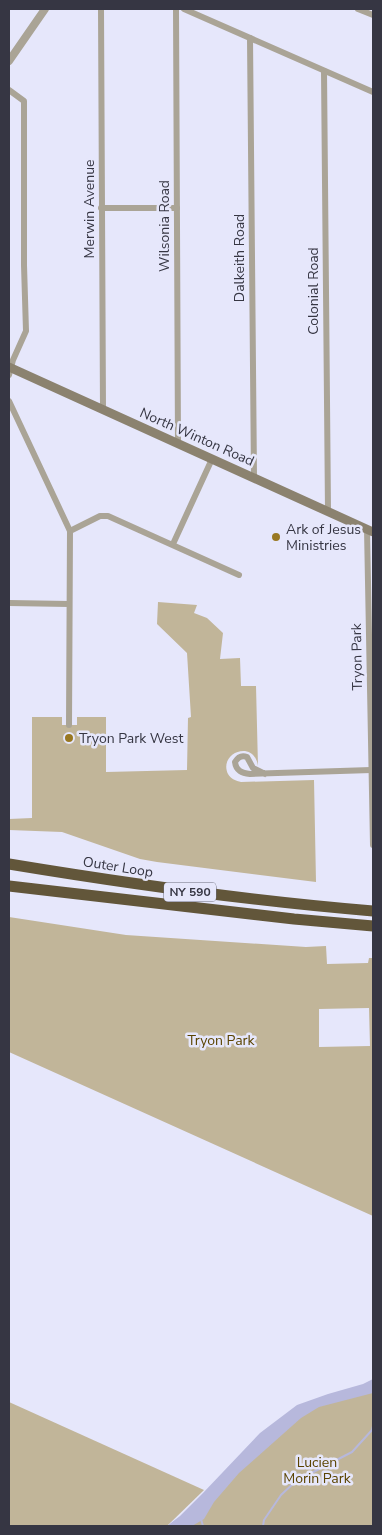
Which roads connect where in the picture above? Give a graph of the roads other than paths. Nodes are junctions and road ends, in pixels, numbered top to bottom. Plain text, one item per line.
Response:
1 (45, 9) edge
2 (101, 9) edge
3 (176, 9) edge
4 (184, 9) edge
5 (358, 9) edge
6 (373, 15) edge
7 (250, 38) junction
8 (9, 61) edge
9 (324, 71) junction
10 (9, 90) edge
11 (373, 92) edge
12 (102, 208) junction
13 (177, 208) junction
14 (9, 370) edge
15 (9, 401) edge
16 (104, 409) junction
17 (178, 443) junction
18 (212, 459) junction
19 (254, 477) junction
20 (328, 511) junction
21 (370, 530) edge
22 (70, 531) junction
23 (173, 544) junction
24 (239, 575) dead end
25 (9, 603) edge
26 (69, 604) junction
27 (69, 725) dead end
28 (371, 770) junction
29 (265, 774) dead end
30 (373, 845) edge
31 (9, 864) edge
32 (9, 886) edge
33 (373, 911) edge
34 (373, 926) edge

1 - 8 street
2 - 12 street, Merwin Avenue
3 - 13 street, Wilsonia Road
4 - 7 street
5 - 6 street
7 - 9 street
7 - 19 street, Dalkeith Road
9 - 11 street
9 - 20 street, Colonial Road
10 - 14 street
12 - 13 street
12 - 16 street, Merwin Avenue
13 - 17 street, Wilsonia Road
14 - 16 main road, North Winton Road
15 - 22 street
16 - 17 main road, North Winton Road
17 - 18 main road, North Winton Road
18 - 19 main road, North Winton Road
18 - 23 street
19 - 20 main road, North Winton Road
20 - 21 main road, North Winton Road
21 - 28 street, Tryon Park
22 - 23 street
22 - 26 street
23 - 24 street
25 - 26 street
26 - 27 street
28 - 29 street
28 - 30 street, Tryon Park
31 - 33 highway, Outer Loop / NY 590
32 - 34 highway, NY 590

